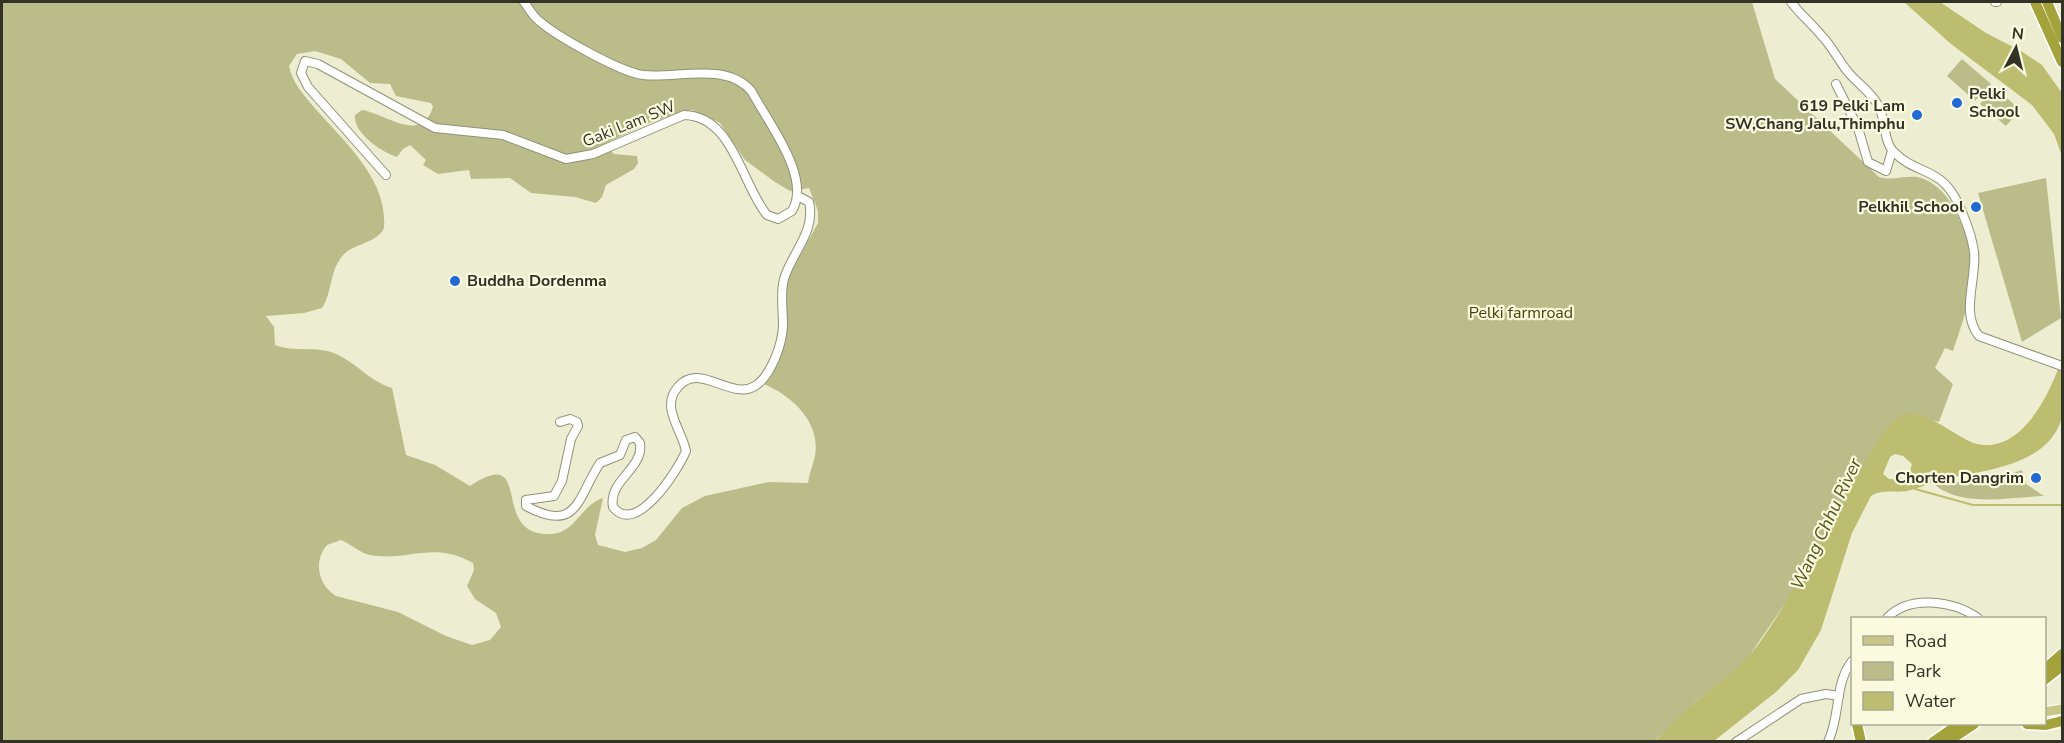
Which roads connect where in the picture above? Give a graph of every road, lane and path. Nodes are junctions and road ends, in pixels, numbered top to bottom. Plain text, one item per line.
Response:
1 (524, 2) edge
2 (1791, 2) edge
3 (2035, 2) edge
4 (2047, 2) edge
5 (2062, 38) edge
6 (2062, 62) edge
7 (1836, 84) dead end
8 (1892, 151) junction
9 (386, 175) dead end
10 (798, 196) junction
11 (2060, 365) edge
12 (560, 422) dead end
13 (1889, 617) edge
14 (1976, 617) edge
15 (2062, 654) edge
16 (1851, 662) edge
17 (2062, 666) edge
18 (2046, 668) edge
19 (2046, 678) edge
20 (1839, 696) junction
21 (2062, 709) edge
22 (2046, 712) edge
23 (2062, 721) edge
24 (1857, 725) edge
25 (1968, 725) edge
26 (1969, 725) edge
27 (2046, 725) edge
28 (1736, 741) edge
29 (1828, 741) edge
30 (1861, 741) edge
31 (1933, 741) edge
32 (1947, 741) edge

1 - 10 street, Gaki Lam SW
2 - 8 street
3 - 6 highway
4 - 5 highway
7 - 8 street
8 - 11 street
9 - 10 street, Gaki Lam SW
10 - 12 street
13 - 14 street
15 - 18 highway
16 - 20 street
17 - 19 highway
20 - 28 street
20 - 29 street
21 - 22 main road
23 - 27 highway
24 - 30 highway
25 - 31 highway
26 - 32 highway

